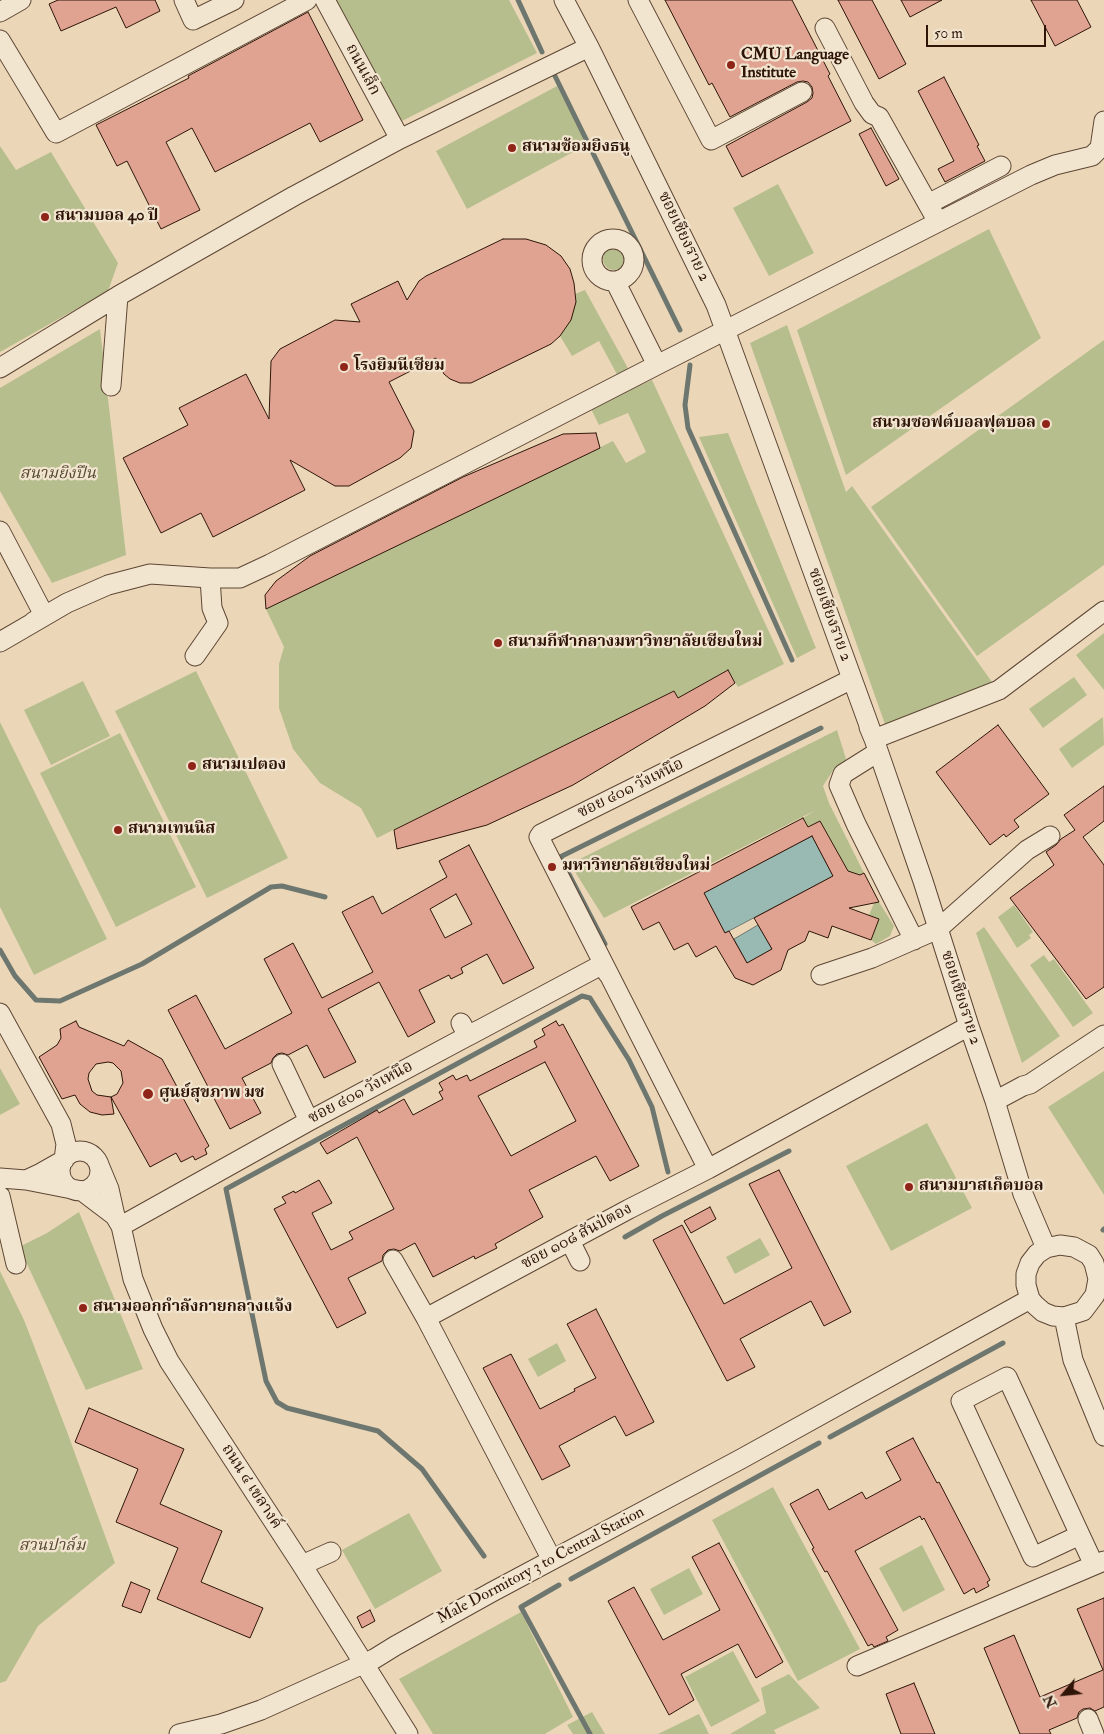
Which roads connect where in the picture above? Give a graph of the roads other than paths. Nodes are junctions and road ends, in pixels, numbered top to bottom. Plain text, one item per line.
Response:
1 (21, 0) edge
2 (184, 0) edge
3 (234, 0) edge
4 (307, 0) edge
5 (325, 0) edge
6 (564, 0) edge
7 (638, 0) edge
8 (0, 12) edge
9 (825, 28) dead end
10 (0, 40) edge
11 (589, 47) junction
12 (802, 92) dead end
13 (1104, 121) edge
14 (400, 139) junction
15 (1001, 166) dead end
16 (928, 204) junction
17 (938, 222) junction
18 (615, 281) dead end
19 (118, 296) junction
20 (725, 330) junction
21 (656, 365) junction
22 (0, 368) edge
23 (111, 386) dead end
24 (210, 578) junction
25 (1104, 611) edge
26 (0, 642) edge
27 (195, 656) dead end
28 (852, 679) junction
29 (876, 746) junction
30 (1050, 836) dead end
31 (938, 929) junction
32 (914, 940) junction
33 (603, 964) junction
34 (820, 975) dead end
35 (969, 1026) junction
36 (464, 1030) junction
37 (9, 1035) edge
38 (1104, 1035) edge
39 (282, 1064) dead end
40 (995, 1101) junction
41 (309, 1121) junction
42 (61, 1124) junction
43 (281, 1129) junction
44 (64, 1160) junction
45 (97, 1162) junction
46 (708, 1169) junction
47 (0, 1178) edge
48 (26, 1180) junction
49 (78, 1190) junction
50 (0, 1196) edge
51 (118, 1221) junction
52 (570, 1241) junction
53 (1046, 1248) junction
54 (1096, 1251) edge
55 (393, 1260) dead end
56 (580, 1261) dead end
57 (16, 1264) dead end
58 (1101, 1277) edge
59 (1030, 1299) junction
60 (426, 1318) junction
61 (1064, 1318) junction
62 (1104, 1436) edge
63 (1080, 1535) junction
64 (330, 1552) dead end
65 (552, 1560) junction
66 (1099, 1563) edge
67 (302, 1565) junction
68 (395, 1646) junction
69 (364, 1658) junction
70 (856, 1666) dead end
71 (261, 1710) junction
72 (179, 1730) edge
73 (408, 1734) edge

1 - 8 street
2 - 3 street
4 - 10 street
5 - 14 street, ถนนเล็ก
6 - 11 street
7 - 12 street
9 - 16 street
11 - 14 street
11 - 20 street, ซอยเชียงราย 2
13 - 17 street
14 - 19 street
15 - 16 street
16 - 17 street
17 - 20 street
18 - 21 street
19 - 22 street
19 - 23 street
20 - 21 street
20 - 28 street, ซอยเชียงราย 2
21 - 24 street
24 - 26 street
24 - 27 street
25 - 29 street
28 - 29 street, ซอยเชียงราย 2
28 - 33 street, ซอย ๔๐๑ วังเหนึอ
29 - 31 street, ซอยเชียงราย 2
29 - 32 street
30 - 31 street
31 - 32 street
31 - 35 street, ซอยเชียงราย 2
32 - 34 street
33 - 36 street, ซอย ๔๐๑ วังเหนึอ
33 - 46 street, ซอย ๔๐๑ วังเหนึอ
35 - 40 street, ซอยเชียงราย 2
35 - 46 street
36 - 41 street, ซอย ๔๐๑ วังเหนึอ
36 - 43 street
37 - 42 street
38 - 40 street
39 - 41 street
40 - 53 street, ซอยเชียงราย 2
41 - 43 street, ซอย ๔๐๑ วังเหนึอ
42 - 44 street
42 - 45 street, ถนน ๔ เขลางค์
43 - 51 street, ซอย ๔๐๑ วังเหนึอ
44 - 45 street
44 - 48 street
44 - 49 street
45 - 49 street
45 - 51 street, ถนน ๔ เขลางค์
46 - 52 street
47 - 48 street
48 - 49 street
49 - 51 street
50 - 57 street
51 - 67 street, ถนน ๔ เขลางค์
52 - 56 street
52 - 60 street
53 - 54 street
53 - 59 street
54 - 58 street
55 - 60 street
58 - 61 street
59 - 61 street
59 - 65 street, Male Dormitory 3 to Central Station
60 - 65 street
61 - 62 street
63 - 63 street
63 - 66 street
64 - 67 street
65 - 68 street, Male Dormitory 3 to Central Station
65 - 68 street
66 - 70 street
67 - 69 street, ถนน ๔ เขลางค์
68 - 69 street
69 - 71 street
69 - 71 street
69 - 73 street, ถนน ๔ เขลางค์
71 - 72 street

